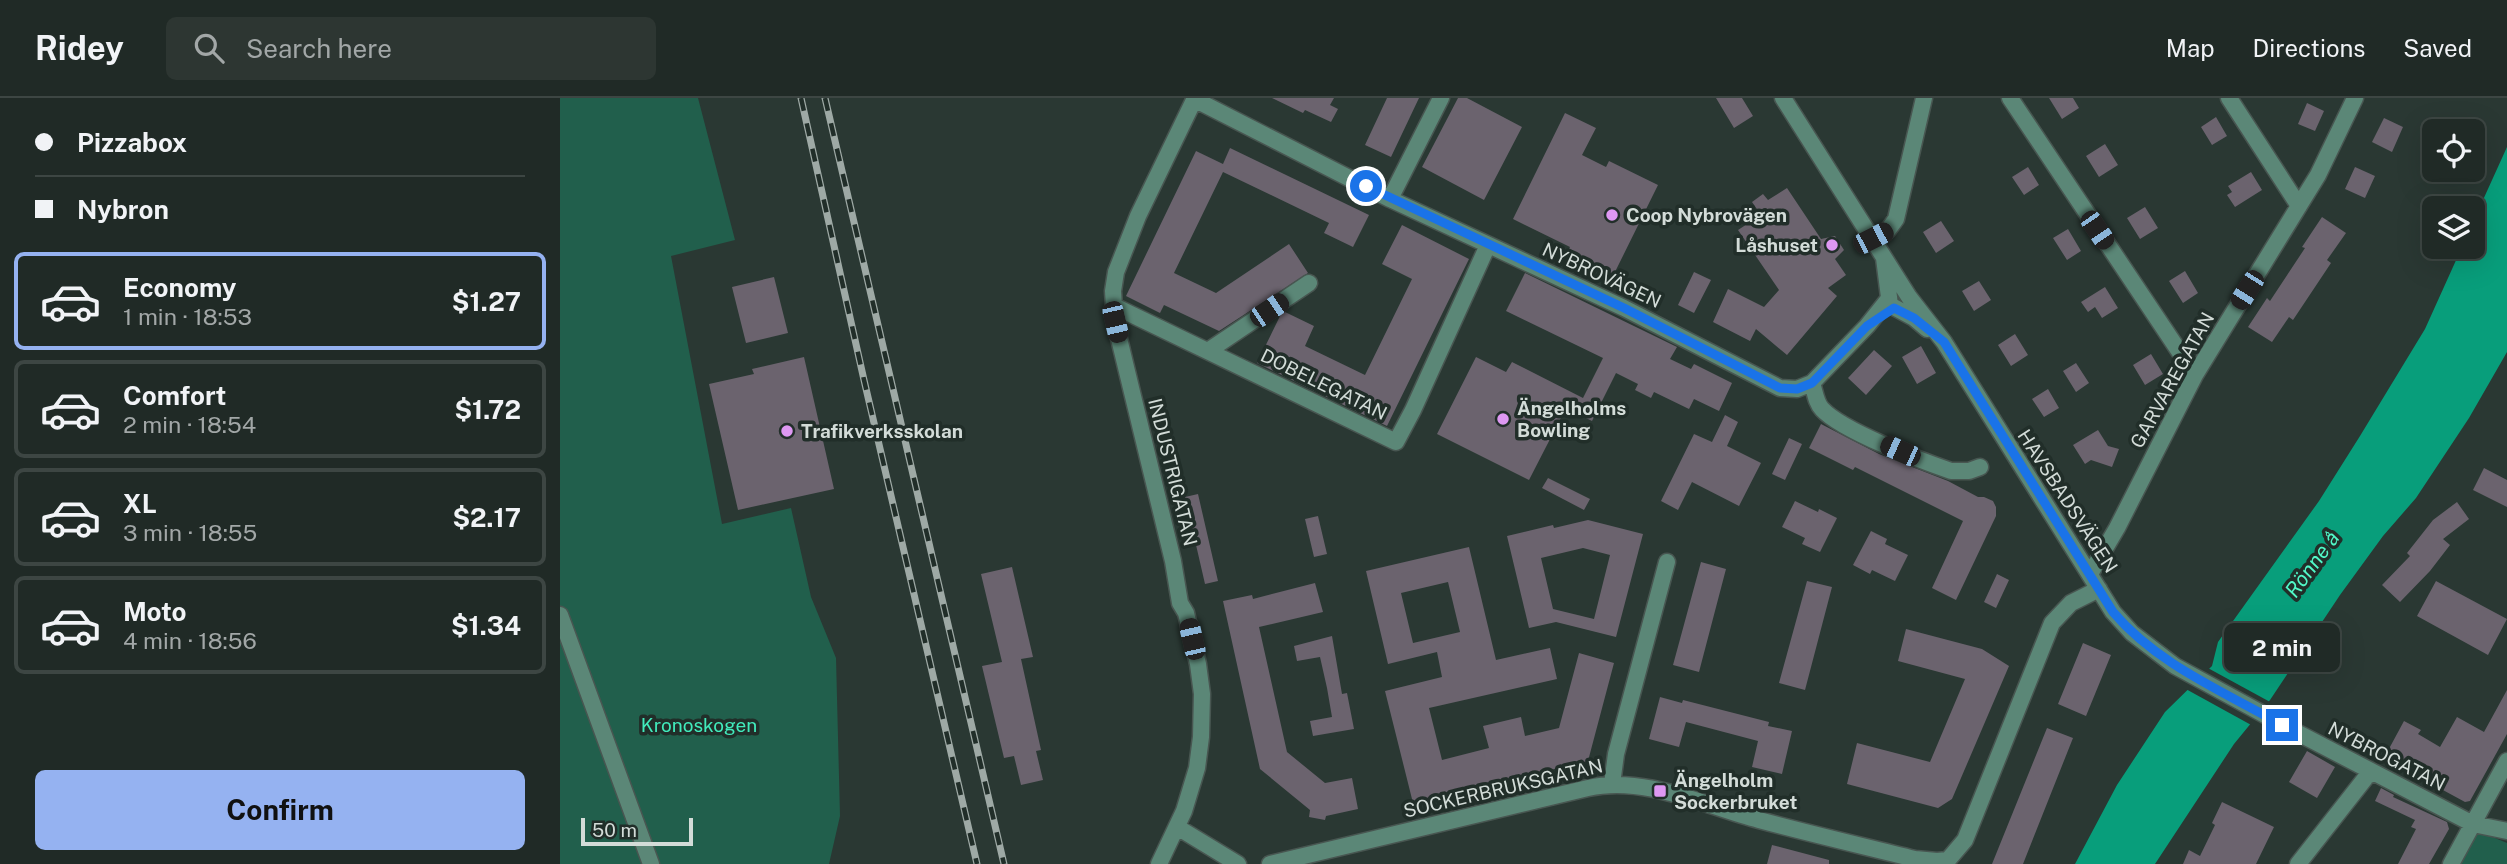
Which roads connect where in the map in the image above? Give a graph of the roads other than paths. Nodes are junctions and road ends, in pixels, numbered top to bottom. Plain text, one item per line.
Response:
1 (1194, 98) edge
2 (1441, 98) edge
3 (1783, 98) edge
4 (1924, 98) edge
5 (2010, 98) edge
6 (2229, 98) edge
7 (2355, 98) edge
8 (1390, 198) junction
9 (2299, 206) junction
10 (1873, 238) junction
11 (1488, 245) junction
12 (1309, 284) dead end
13 (1897, 300) junction
14 (1114, 306) junction
15 (1208, 351) junction
16 (2194, 375) junction
17 (1812, 383) junction
18 (1980, 467) dead end
19 (1667, 562) dead end
20 (2090, 574) junction
21 (2099, 589) junction
22 (560, 615) edge
23 (2282, 725) joint
24 (2507, 761) edge
25 (2373, 773) junction
26 (1612, 784) junction
27 (2473, 824) junction
28 (1177, 827) junction
29 (2507, 831) edge
30 (651, 864) edge
31 (1158, 864) edge
32 (1238, 864) edge
33 (1270, 864) edge
34 (2298, 864) edge
35 (2452, 864) edge

1 - 8 street, NYBROVÄGEN
1 - 14 street, INDUSTRIGATAN
2 - 8 street
3 - 10 street, HAVSBADSVÄGEN
4 - 10 street
5 - 16 street
6 - 9 street
7 - 9 street, GARVAREGATAN
8 - 11 street, NYBROVÄGEN
9 - 16 street, GARVAREGATAN
10 - 13 street, HAVSBADSVÄGEN
11 - 15 street, DOBELEGATAN
11 - 17 street, NYBROVÄGEN
12 - 15 street
13 - 17 street
13 - 20 street, HAVSBADSVÄGEN
14 - 15 street, DOBELEGATAN
14 - 28 street, INDUSTRIGATAN
16 - 20 street, GARVAREGATAN
17 - 18 street
19 - 26 street
20 - 21 street, HAVSBADSVÄGEN
21 - 23 street, HAVSBADSVÄGEN
21 - 26 street, SOCKERBRUKSGATAN
22 - 30 street
23 - 25 street, NYBROGATAN
24 - 27 street
25 - 27 street, NYBROGATAN
25 - 34 street
26 - 33 street, SOCKERBRUKSGATAN
27 - 29 street, NYBROGATAN
27 - 35 street
28 - 31 street, INDUSTRIGATAN
28 - 32 street

